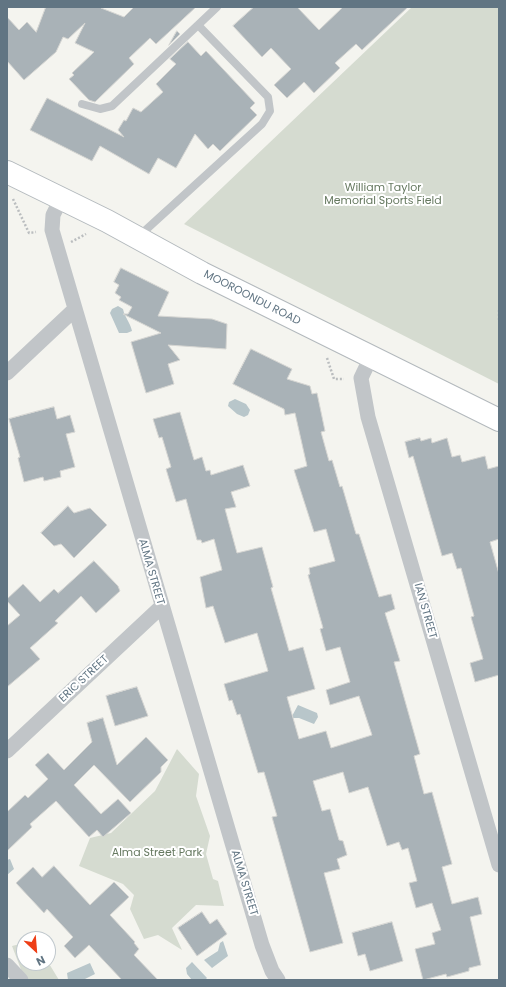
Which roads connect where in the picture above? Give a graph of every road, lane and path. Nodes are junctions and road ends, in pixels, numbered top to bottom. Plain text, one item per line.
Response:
1 (217, 7) edge
2 (198, 25) junction
3 (82, 104) dead end
4 (7, 172) edge
5 (11, 198) dead end
6 (61, 199) junction
7 (52, 230) junction
8 (93, 237) dead end
9 (137, 238) junction
10 (74, 310) junction
11 (499, 310) edge
12 (499, 321) edge
13 (321, 354) dead end
14 (371, 357) junction
15 (7, 373) edge
16 (361, 378) junction
17 (499, 420) edge
18 (162, 607) junction
19 (7, 751) edge
20 (499, 865) edge
21 (7, 965) edge
22 (21, 980) edge
23 (278, 980) edge

1 - 2 lane
2 - 3 lane
2 - 9 lane
4 - 6 street, MOOROONDU ROAD
5 - 7 path
6 - 7 street, ALMA STREET
6 - 9 street, MOOROONDU ROAD
7 - 8 path
7 - 10 street, ALMA STREET
9 - 14 street, MOOROONDU ROAD
10 - 15 street
10 - 18 street, ALMA STREET
11 - 12 path
13 - 16 path
14 - 16 street
14 - 17 street, MOOROONDU ROAD
16 - 20 street, IAN STREET
18 - 19 street, ERIC STREET
18 - 23 street, ALMA STREET
21 - 22 street

